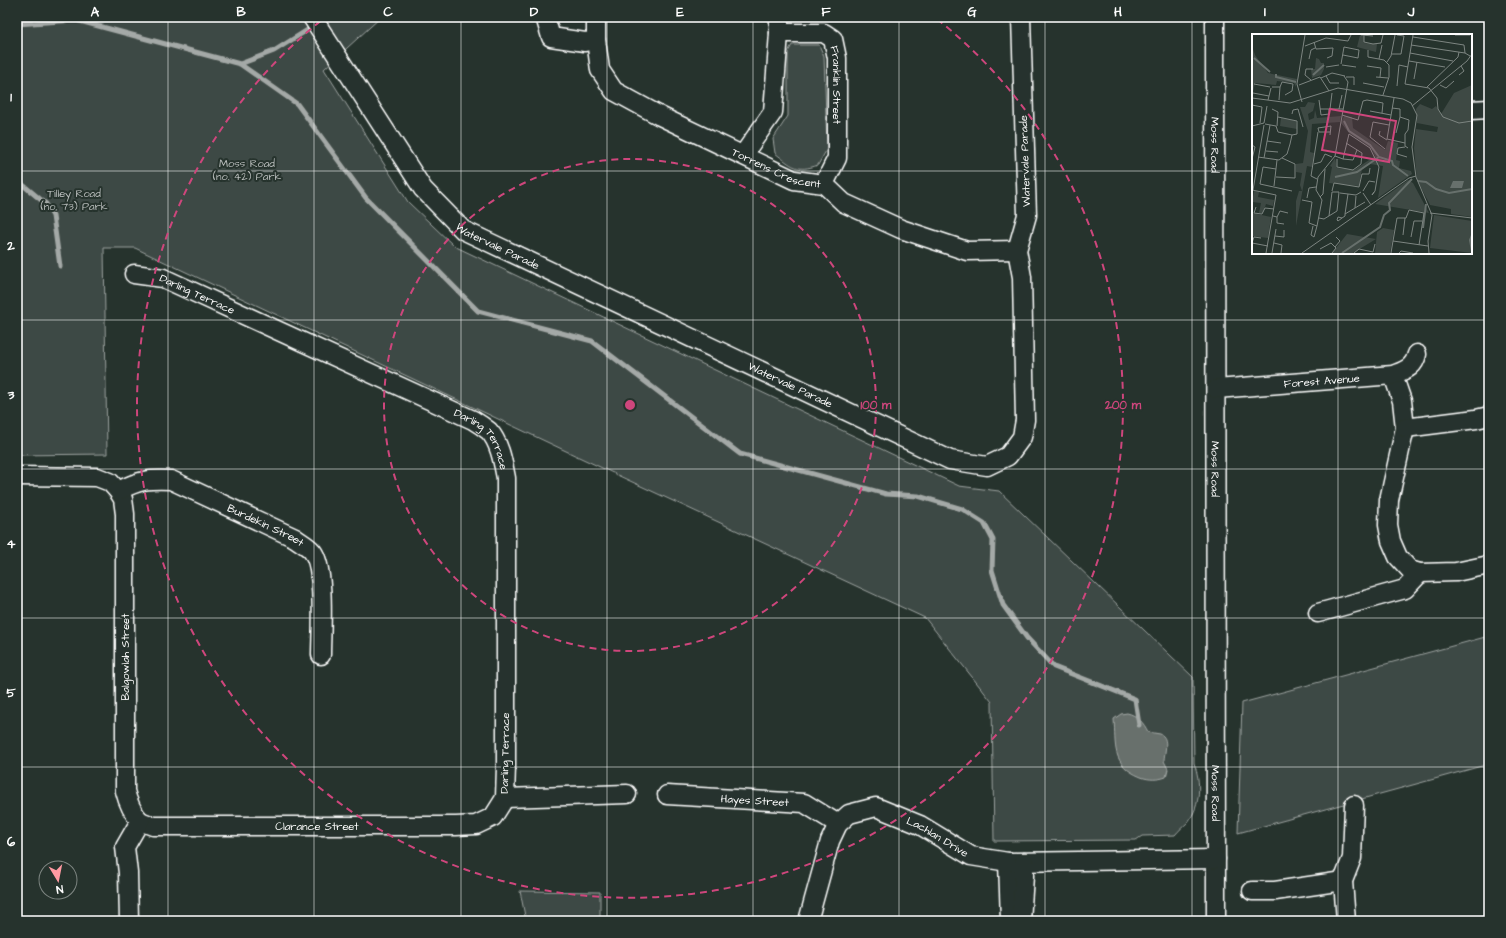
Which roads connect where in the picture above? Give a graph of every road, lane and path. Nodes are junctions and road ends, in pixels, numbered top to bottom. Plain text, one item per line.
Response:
1 (312, 17) edge
2 (545, 17) edge
3 (596, 17) edge
4 (1021, 17) edge
5 (1215, 17) edge
6 (779, 25) edge
7 (596, 40) junction
8 (1489, 109) edge
9 (1472, 110) edge
10 (743, 155) junction
11 (824, 184) junction
12 (1017, 250) junction
13 (134, 274) dead end
14 (1417, 354) dead end
15 (1393, 375) junction
16 (1216, 389) junction
17 (1489, 416) edge
18 (1405, 428) junction
19 (17, 476) edge
20 (118, 491) junction
21 (1489, 565) edge
22 (1420, 573) junction
23 (1318, 612) dead end
24 (321, 655) dead end
25 (627, 794) dead end
26 (667, 796) dead end
27 (505, 798) junction
28 (1354, 805) dead end
29 (493, 818) joint
30 (140, 822) junction
31 (838, 824) junction
32 (1216, 859) junction
33 (1016, 862) junction
34 (1343, 881) junction
35 (1252, 891) dead end
36 (129, 921) edge
37 (808, 921) edge
38 (1010, 921) edge
39 (1021, 921) edge
40 (1216, 921) edge
41 (1346, 921) edge

1 - 12 street, Watervale Parade
2 - 7 street
3 - 7 street, Torrens Crescent
4 - 12 street, Watervale Parade
5 - 16 street, Moss Road
6 - 10 street, Franklin Street
6 - 11 street, Franklin Street
7 - 10 street, Torrens Crescent
8 - 9 street
10 - 11 street, Torrens Crescent
11 - 12 street, Torrens Crescent
13 - 27 street, Darling Terrace
14 - 15 street, Forest Avenue
15 - 16 street, Forest Avenue
15 - 18 street
16 - 32 street, Moss Road
17 - 18 street
18 - 22 street
19 - 20 street
20 - 24 street, Burdekin Street
20 - 30 street, Balgowlah Street
21 - 22 street
22 - 23 street
25 - 27 street
26 - 31 street, Hayes Street
27 - 29 street, Darling Terrace
28 - 34 street
29 - 30 street, Clarance Street
30 - 36 street
31 - 33 street, Lachlan Drive
31 - 37 street
32 - 33 street, Lachlan Drive
32 - 40 street, Moss Road
33 - 38 street
33 - 39 street
34 - 35 street
34 - 41 street

